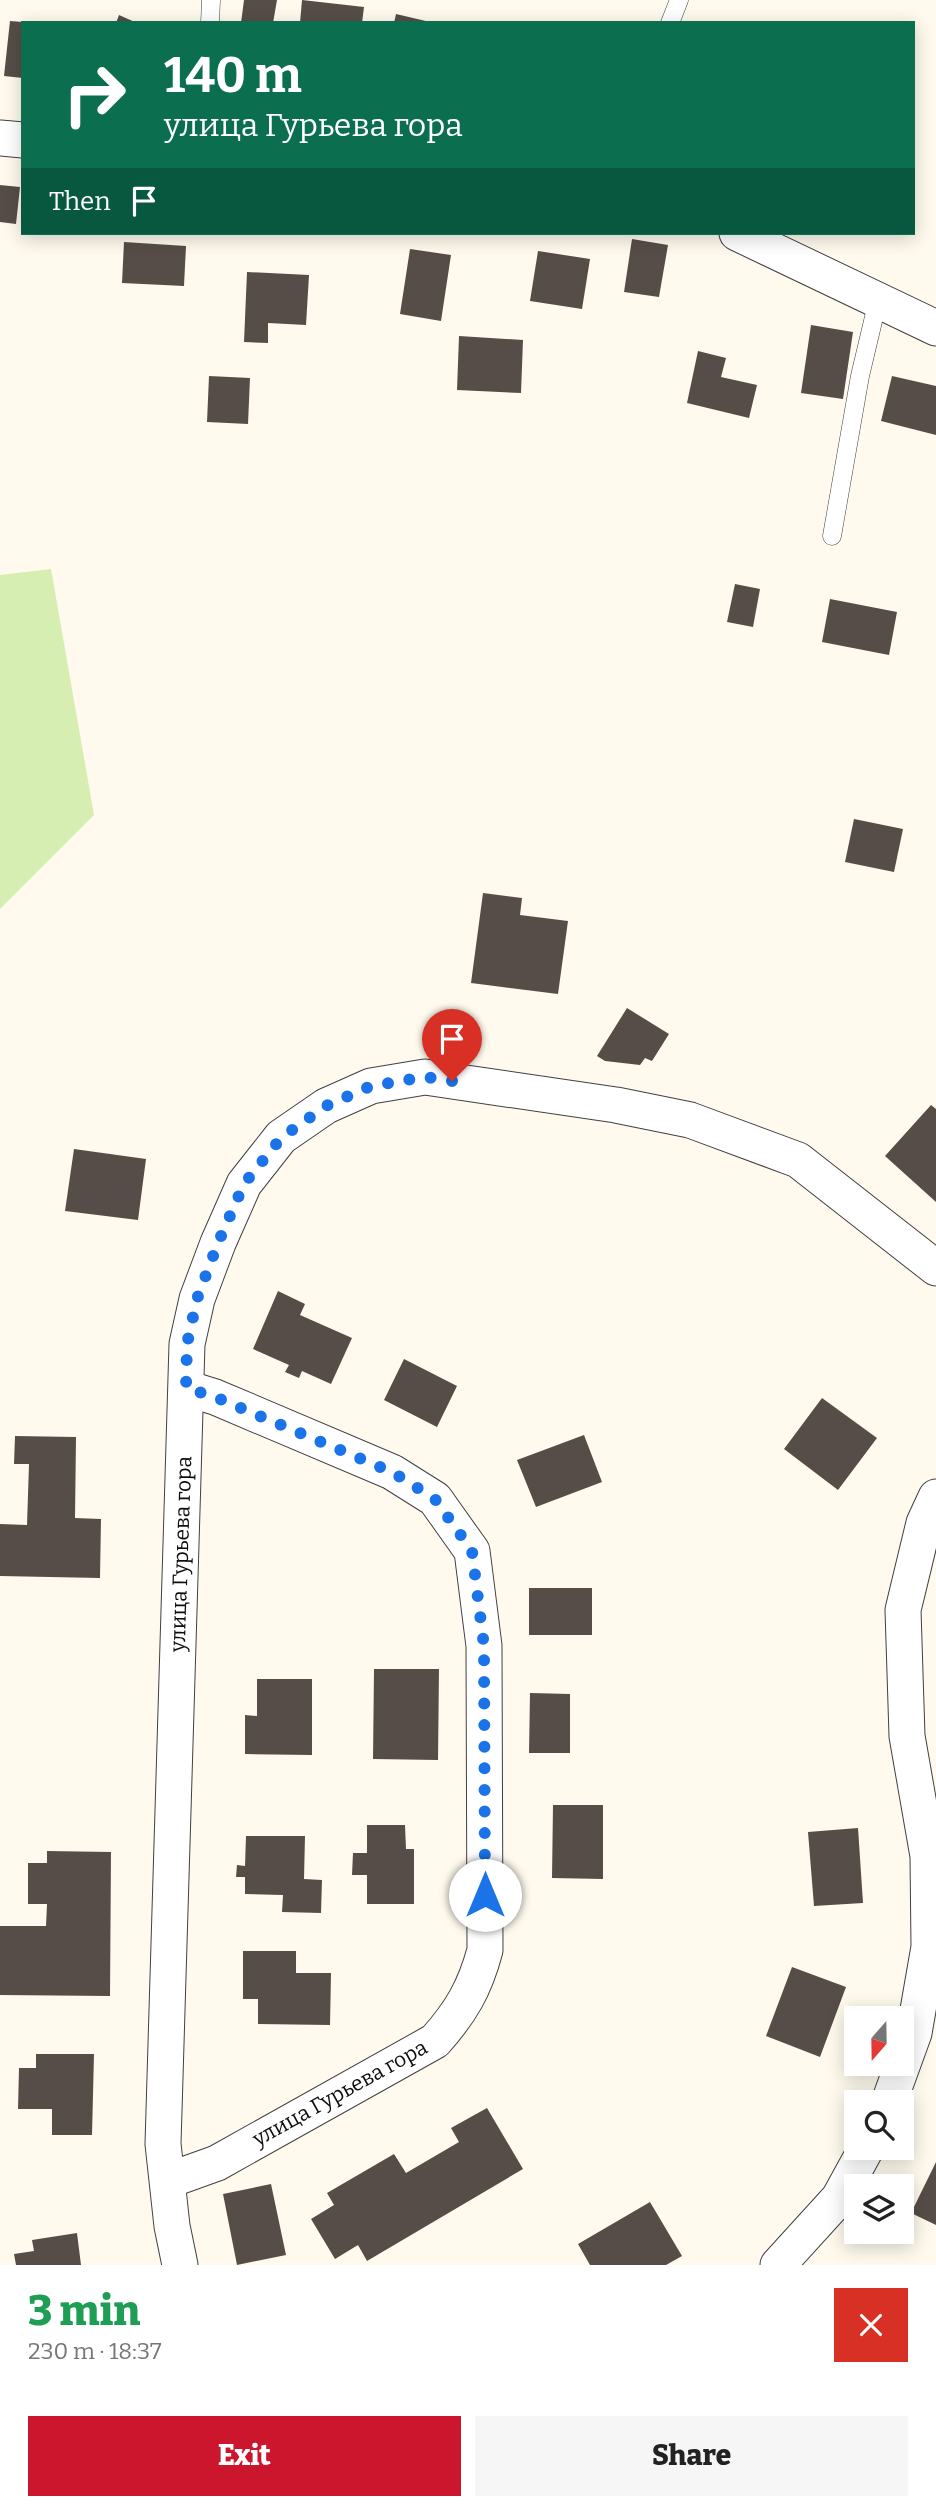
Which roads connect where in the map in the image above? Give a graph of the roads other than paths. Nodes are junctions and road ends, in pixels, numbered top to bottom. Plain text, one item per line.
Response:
1 (211, 0) edge
2 (679, 0) edge
3 (210, 21) edge
4 (671, 21) edge
5 (0, 138) edge
6 (21, 140) edge
7 (741, 235) edge
8 (878, 300) junction
9 (936, 328) edge
10 (832, 536) dead end
11 (936, 1269) edge
12 (186, 1388) junction
13 (936, 1497) edge
14 (893, 2090) edge
15 (860, 2160) edge
16 (167, 2181) junction
17 (180, 2265) edge
18 (778, 2265) edge

1 - 3 lane
2 - 4 lane
5 - 6 street
7 - 8 street
8 - 9 street
8 - 10 lane
11 - 12 street, улица Гурьева гора
12 - 16 street, улица Гурьева гора
12 - 16 street, улица Гурьева гора
13 - 14 street
15 - 18 street
16 - 17 street, улица Гурьева гора

